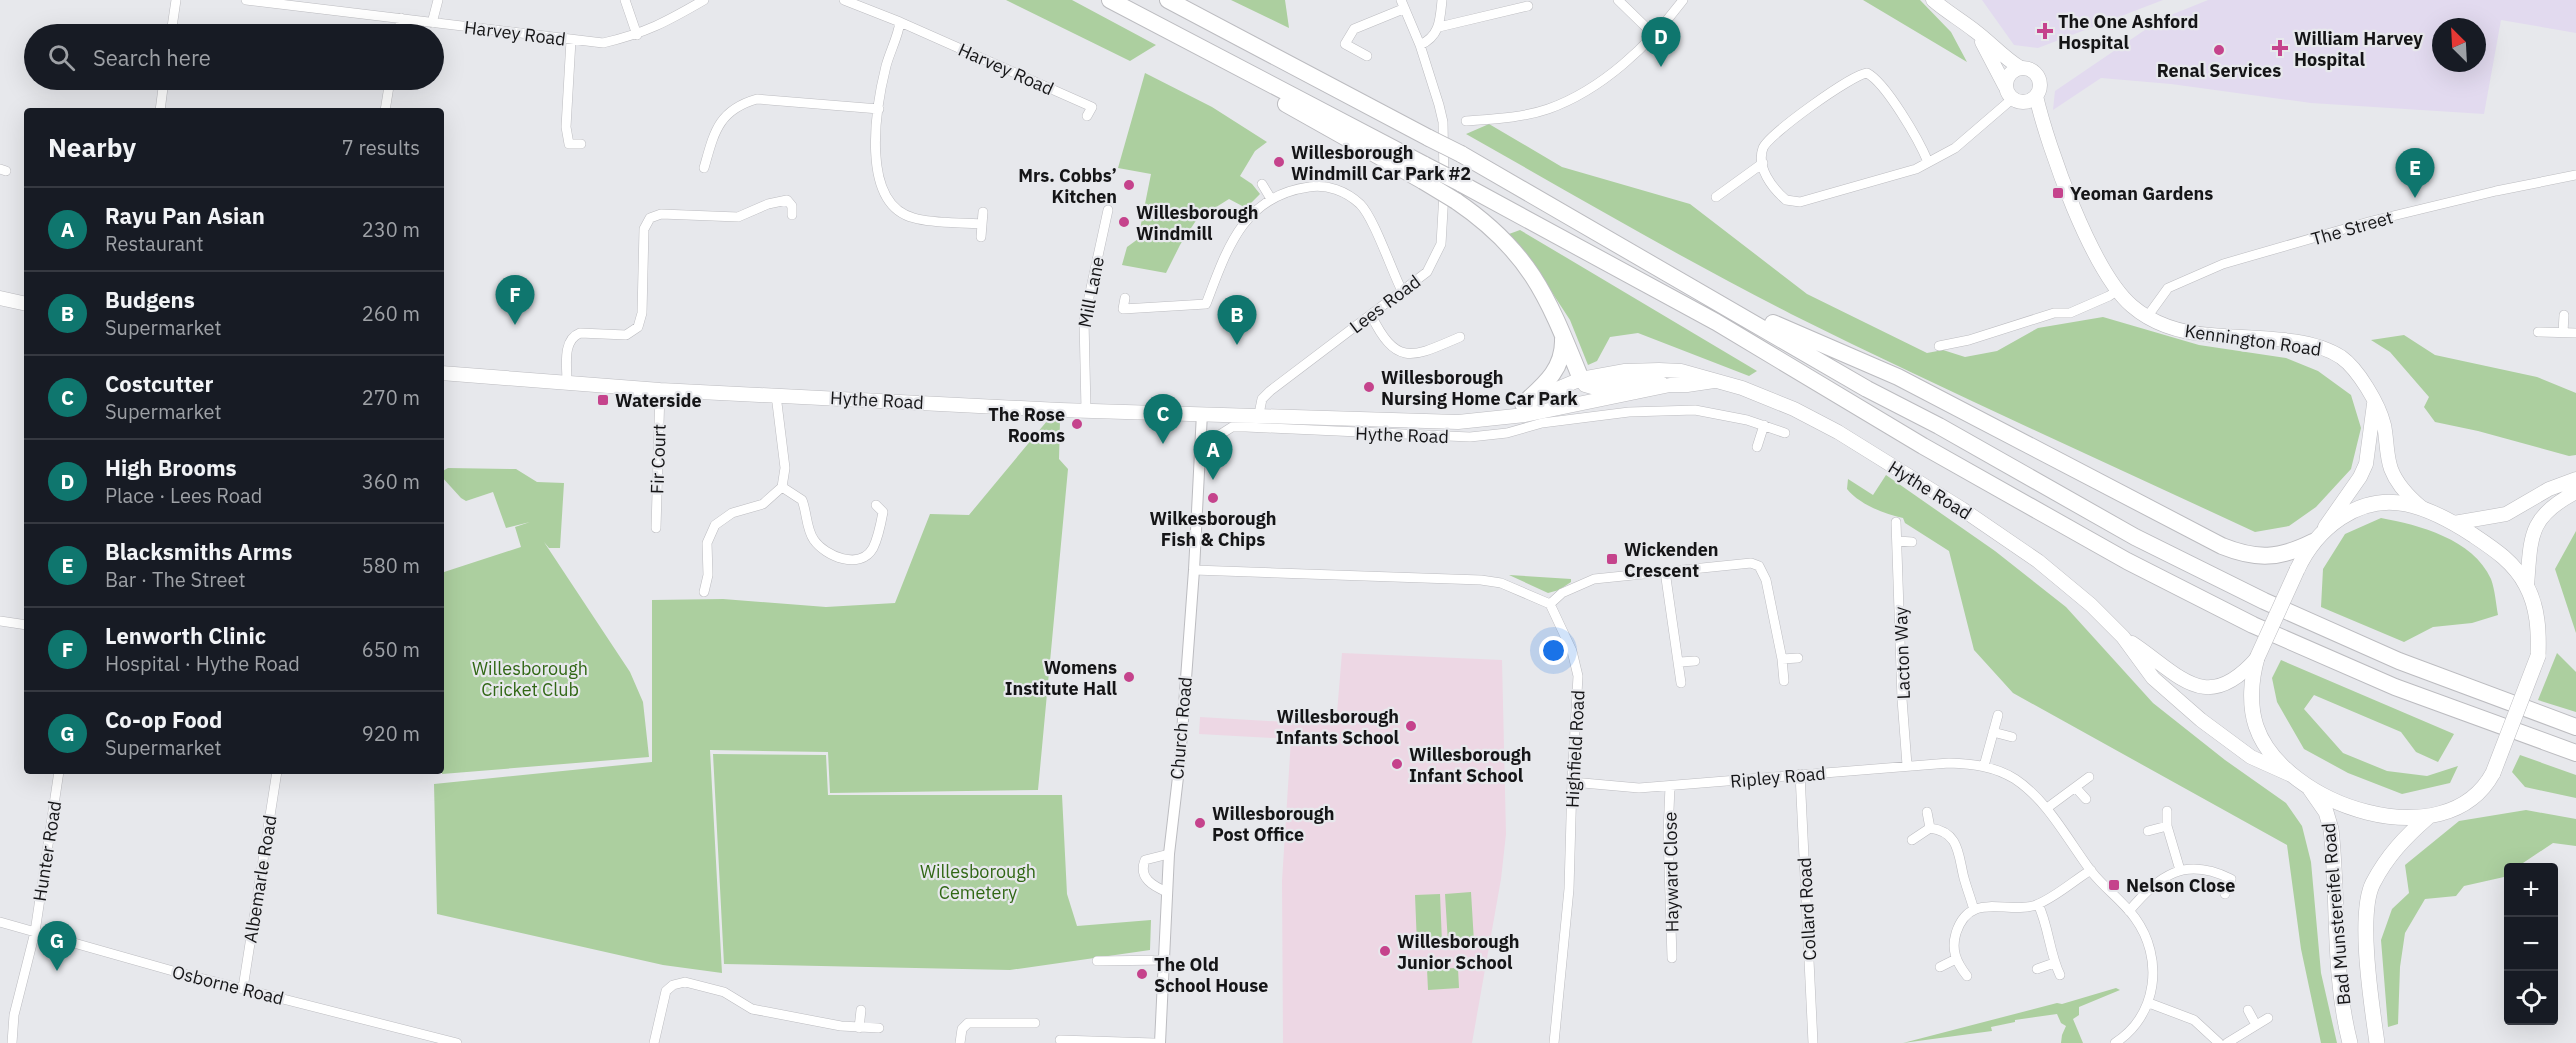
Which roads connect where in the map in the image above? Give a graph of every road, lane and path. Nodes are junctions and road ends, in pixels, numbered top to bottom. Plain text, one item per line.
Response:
1 (176, 0) edge
2 (246, 0) edge
3 (438, 0) edge
4 (625, 0) edge
5 (704, 0) edge
6 (844, 0) edge
7 (1110, 0) edge
8 (1168, 0) edge
9 (1442, 0) edge
10 (1618, 0) edge
11 (1683, 0) edge
12 (1933, 0) edge
13 (1402, 4) edge
14 (1528, 6) dead end
15 (401, 18) junction
16 (900, 22) junction
17 (432, 23) junction
18 (172, 24) edge
19 (400, 24) edge
20 (440, 24) edge
21 (444, 24) edge
22 (1439, 27) junction
23 (1977, 32) junction
24 (637, 35) junction
25 (1654, 35) junction
26 (571, 40) junction
27 (1420, 45) junction
28 (1367, 56) dead end
29 (2019, 68) junction
30 (163, 90) edge
31 (388, 90) edge
32 (2020, 96) junction
33 (160, 108) edge
34 (385, 108) edge
35 (879, 109) junction
36 (1087, 116) dead end
37 (1466, 121) dead end
38 (581, 144) dead end
39 (1928, 162) junction
40 (1763, 163) junction
41 (704, 168) dead end
42 (1424, 173) junction
43 (2576, 175) edge
44 (1262, 184) dead end
45 (1716, 197) dead end
46 (1271, 199) junction
47 (1108, 210) dead end
48 (983, 212) dead end
49 (792, 215) dead end
50 (982, 224) junction
51 (981, 237) dead end
52 (2118, 290) junction
53 (1402, 291) junction
54 (1707, 294) junction
55 (0, 298) edge
56 (1125, 298) dead end
57 (24, 303) edge
58 (1371, 315) junction
59 (2564, 315) dead end
60 (2147, 318) junction
61 (2538, 332) dead end
62 (2563, 332) junction
63 (2576, 333) edge
64 (1563, 335) junction
65 (1460, 337) dead end
66 (1939, 346) dead end
67 (444, 373) edge
68 (1581, 379) junction
69 (1714, 381) junction
70 (567, 382) junction
71 (1670, 385) junction
72 (660, 390) junction
73 (776, 395) junction
74 (1523, 404) junction
75 (2374, 404) junction
76 (1086, 410) junction
77 (1202, 413) junction
78 (1259, 414) junction
79 (1313, 416) junction
80 (1491, 418) junction
81 (1764, 425) junction
82 (1312, 432) junction
83 (1785, 432) dead end
84 (1221, 434) dead end
85 (1492, 436) junction
86 (1758, 447) dead end
87 (2576, 479) edge
88 (782, 487) junction
89 (2576, 492) edge
90 (894, 510) dead end
91 (2424, 510) junction
92 (1896, 522) dead end
93 (2454, 523) junction
94 (656, 528) dead end
95 (2317, 536) junction
96 (1898, 541) junction
97 (1912, 542) dead end
98 (1194, 570) junction
99 (1665, 571) junction
100 (2527, 586) junction
101 (704, 592) dead end
102 (1550, 604) junction
103 (0, 621) edge
104 (24, 625) edge
105 (2123, 637) junction
106 (1797, 657) dead end
107 (2257, 658) junction
108 (1782, 659) junction
109 (1695, 661) dead end
110 (1680, 662) junction
111 (1784, 681) dead end
112 (1681, 683) dead end
113 (1998, 715) dead end
114 (2576, 727) edge
115 (1993, 732) junction
116 (2012, 737) dead end
117 (2576, 753) edge
118 (1907, 765) junction
119 (1984, 766) junction
120 (59, 774) edge
121 (277, 774) edge
122 (1800, 774) junction
123 (2289, 774) junction
124 (2089, 777) dead end
125 (1572, 782) junction
126 (1670, 786) junction
127 (2076, 788) junction
128 (2310, 789) junction
129 (2086, 799) dead end
130 (2047, 808) junction
131 (2167, 811) dead end
132 (1927, 812) dead end
133 (2428, 817) junction
134 (2167, 826) junction
135 (1930, 828) junction
136 (2148, 831) dead end
137 (1912, 840) dead end
138 (1169, 854) junction
139 (2091, 870) junction
140 (2180, 870) junction
141 (1167, 892) junction
142 (2225, 894) dead end
143 (2038, 904) junction
144 (1974, 910) junction
145 (2129, 911) junction
146 (0, 922) edge
147 (35, 932) junction
148 (1672, 958) dead end
149 (1956, 959) junction
150 (1165, 960) junction
151 (1097, 961) dead end
152 (2054, 963) junction
153 (1940, 967) dead end
154 (2037, 969) dead end
155 (2060, 975) dead end
156 (1967, 976) dead end
157 (243, 987) junction
158 (2149, 1003) junction
159 (861, 1010) dead end
160 (2248, 1010) dead end
161 (2268, 1018) dead end
162 (1035, 1023) dead end
163 (2256, 1025) junction
164 (859, 1028) junction
165 (879, 1028) dead end
166 (1060, 1040) dead end
167 (12, 1043) edge
168 (457, 1043) edge
169 (654, 1043) edge
170 (960, 1043) edge
171 (1154, 1043) edge
172 (1160, 1043) edge
173 (1554, 1043) edge
174 (1813, 1043) edge
175 (2115, 1043) edge
176 (2219, 1043) edge
177 (2227, 1043) edge
178 (2350, 1043) edge
179 (2377, 1043) edge

1 - 18 street
2 - 15 street, Harvey Road
3 - 17 street
4 - 24 street
5 - 24 street, Harvey Road
6 - 16 street, Harvey Road
7 - 42 highway
8 - 54 highway, bridge
9 - 22 street
10 - 25 street
11 - 25 street
12 - 23 main road
13 - 27 street, Lees Road
13 - 28 street
14 - 22 street
15 - 17 street, Harvey Road
15 - 19 street
16 - 35 street
16 - 36 street, Harvey Road
17 - 20 street, Harvey Road
21 - 26 street, Harvey Road
22 - 27 street
23 - 29 main road
23 - 32 main road, Kennington Road
24 - 26 street, Harvey Road
25 - 37 street
26 - 38 street
27 - 53 street, Lees Road
29 - 32 main road
29 - 32 main road
30 - 33 street
31 - 34 street
32 - 39 street
32 - 52 main road, Kennington Road
35 - 41 street
35 - 50 street
39 - 40 street
39 - 40 street
40 - 45 street
42 - 64 highway, bridge
42 - 117 highway, bridge
43 - 60 street, The Street
44 - 46 street
46 - 53 street
46 - 56 street
47 - 76 street, Mill Lane
48 - 50 street
49 - 70 street
50 - 51 street
52 - 60 main road, Kennington Road
52 - 66 street
53 - 58 street, Lees Road
54 - 95 highway
54 - 114 highway
55 - 57 main road
58 - 65 street
58 - 78 street, Lees Road
59 - 62 street
60 - 75 main road, Kennington Road
61 - 62 street
62 - 63 street
64 - 68 highway
64 - 74 highway
67 - 70 main road, Hythe Road
68 - 69 main road, Hythe Road
68 - 71 main road
68 - 74 main road, Hythe Road
69 - 71 main road, Hythe Road
69 - 105 main road, Hythe Road
70 - 72 main road, Hythe Road
71 - 80 main road, Hythe Road
72 - 73 main road, Hythe Road
72 - 94 street, Fir Court
73 - 76 main road, Hythe Road
73 - 88 street
74 - 80 main road, Hythe Road
75 - 91 main road, Kennington Road
75 - 95 main road
76 - 77 main road, Hythe Road
77 - 78 main road, Hythe Road
77 - 98 street, Church Road
78 - 79 main road, Hythe Road
79 - 80 main road, Hythe Road
79 - 82 street
80 - 85 street
81 - 83 street, Hythe Road
81 - 85 street, Hythe Road
81 - 86 street
82 - 84 street, Hythe Road
82 - 85 street, Hythe Road
87 - 93 main road
88 - 90 street
88 - 101 street
89 - 100 main road
91 - 93 highway
91 - 95 highway
92 - 96 street, Lacton Way
93 - 100 highway
95 - 107 highway, bridge
96 - 97 street
96 - 118 street, Lacton Way
98 - 102 street
98 - 138 street, Church Road
99 - 102 street
99 - 108 street
99 - 110 street
100 - 133 highway, bridge
102 - 125 street, Highfield Road
103 - 104 street
105 - 107 main road, Hythe Road
105 - 123 main road, Hythe Road
106 - 108 street
107 - 123 highway
108 - 111 street
109 - 110 street
110 - 112 street
113 - 115 street
115 - 116 street
115 - 119 street
118 - 119 street, Ripley Road
118 - 122 street, Ripley Road
119 - 130 street, Ripley Road
120 - 147 street, Hunter Road
121 - 157 street, Albemarle Road
122 - 126 street, Ripley Road
122 - 174 street, Collard Road
123 - 128 highway
124 - 127 street
125 - 126 street, Ripley Road
125 - 173 street, Highfield Road
126 - 148 street, Hayward Close
127 - 129 street
127 - 130 street
128 - 133 highway
128 - 178 highway, Bad Munstereifel Road
130 - 139 street, Ripley Road
131 - 134 street
132 - 135 street
133 - 179 highway, Bad Munstereifel Road
134 - 136 street
134 - 140 street
135 - 137 street
135 - 144 street
138 - 141 street, Church Road
138 - 141 street
139 - 143 street
139 - 145 street, Ripley Road
140 - 142 street
140 - 145 street
141 - 150 street, Church Road
143 - 144 street
143 - 152 street
144 - 149 street
145 - 158 street, Ripley Road
146 - 147 street, Osborne Road
147 - 157 street, Osborne Road
147 - 167 street, Hunter Road
149 - 153 street
149 - 156 street
150 - 151 street
150 - 172 street, Church Road
152 - 154 street
152 - 155 street
157 - 168 street, Osborne Road
158 - 175 street
158 - 176 street
159 - 164 street
160 - 163 street
161 - 163 street
162 - 170 street
163 - 177 street
164 - 165 street
164 - 169 street
166 - 171 street

